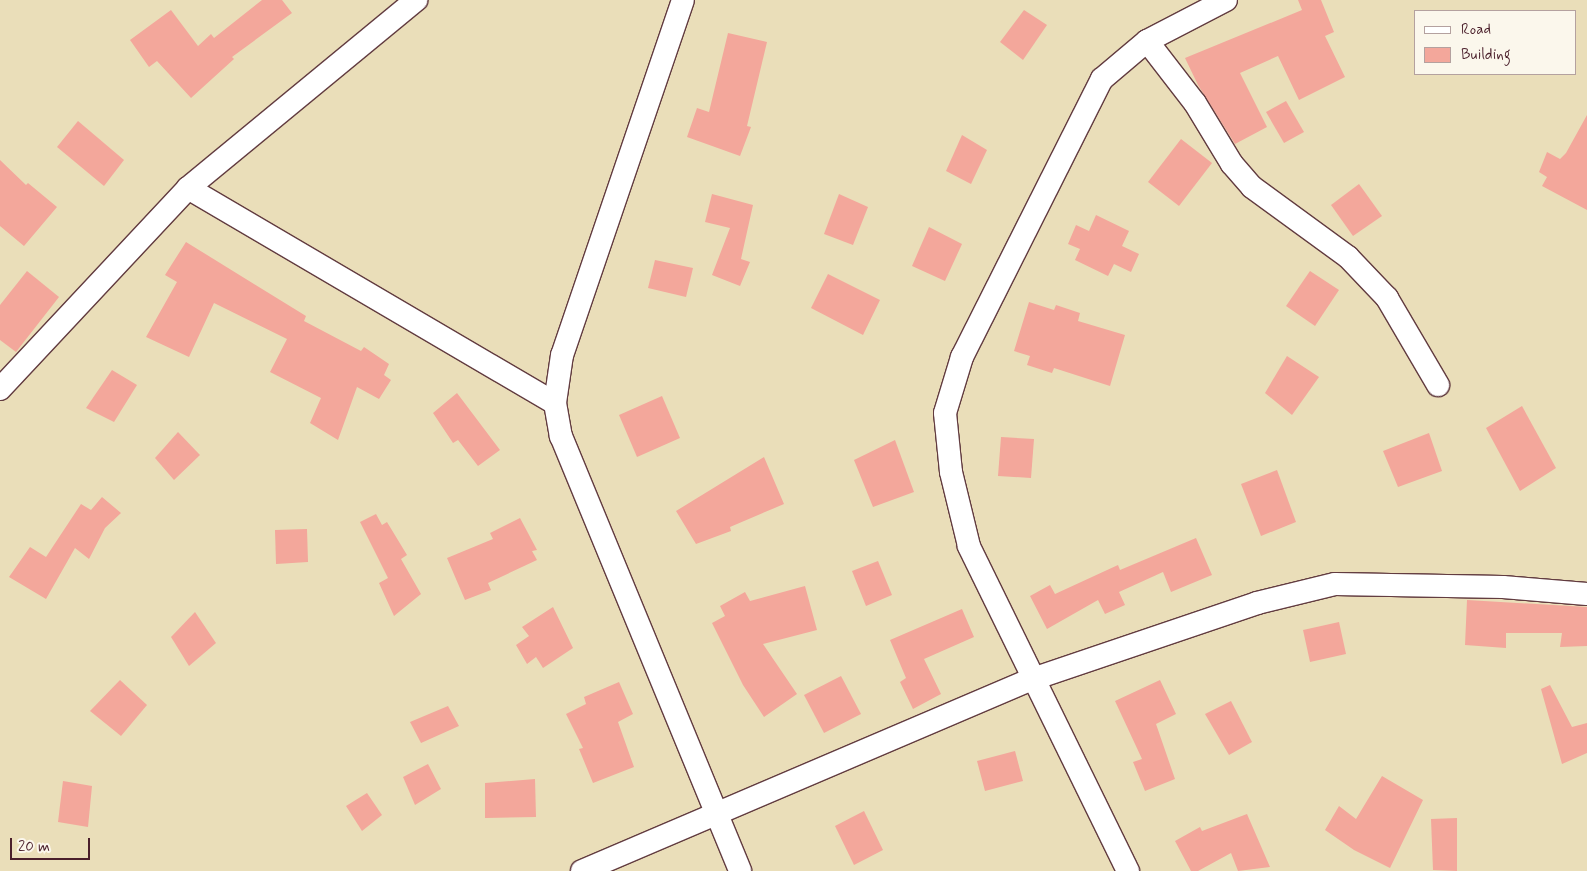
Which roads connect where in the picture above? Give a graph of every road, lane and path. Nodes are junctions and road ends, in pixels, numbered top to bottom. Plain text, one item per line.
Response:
1 (416, 0) edge
2 (683, 0) edge
3 (1226, 0) edge
4 (1147, 41) junction
5 (188, 188) junction
6 (1438, 385) dead end
7 (0, 389) edge
8 (555, 403) junction
9 (1587, 594) edge
10 (1033, 679) junction
11 (717, 812) junction
12 (582, 871) edge
13 (740, 871) edge
14 (1128, 871) edge

1 - 5 street
2 - 8 street
3 - 4 street
4 - 6 street
4 - 10 street
5 - 7 street
5 - 8 street
8 - 11 street
9 - 10 street
10 - 11 street
10 - 14 street
11 - 12 street
11 - 13 street

